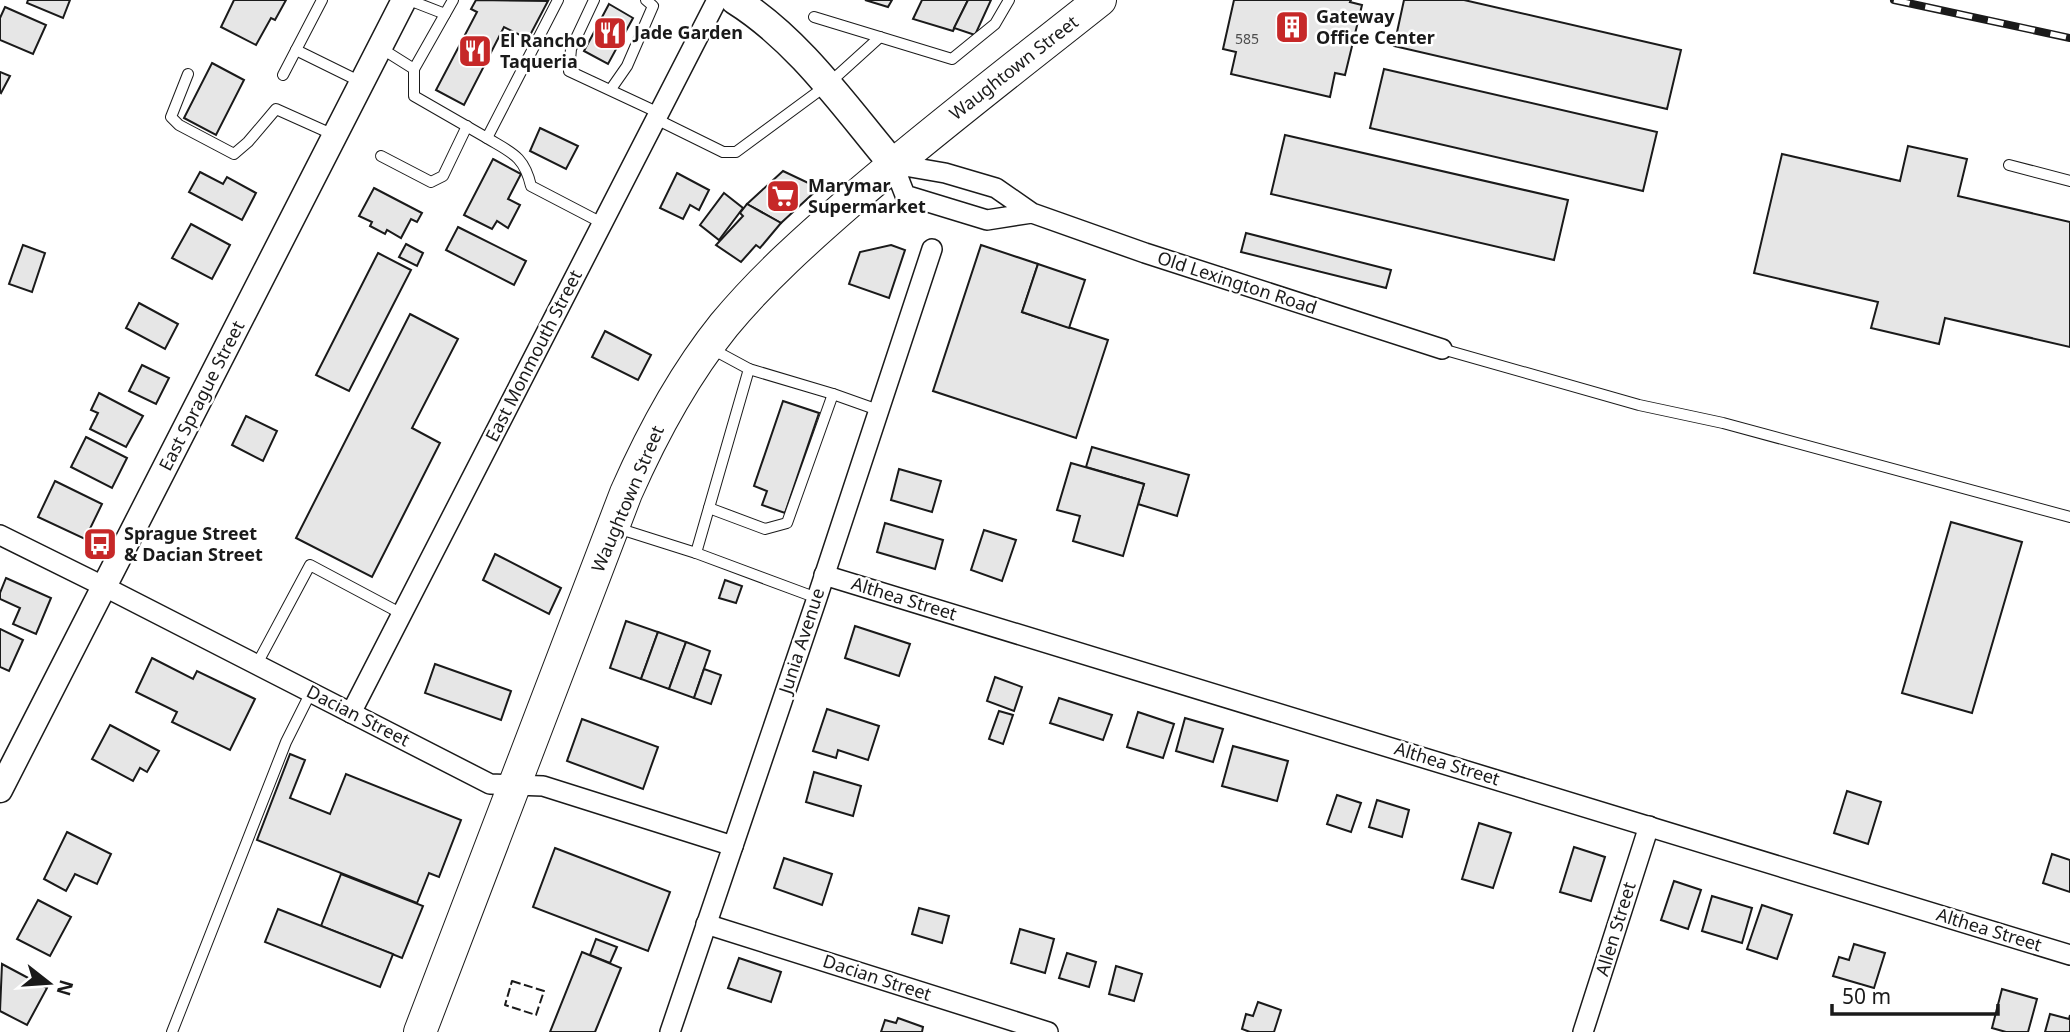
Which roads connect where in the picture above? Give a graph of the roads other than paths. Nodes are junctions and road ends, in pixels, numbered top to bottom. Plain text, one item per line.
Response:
1 (322, 0) edge
2 (406, 0) edge
3 (453, 0) edge
4 (558, 0) edge
5 (594, 0) edge
6 (717, 0) edge
7 (735, 0) edge
8 (1009, 0) edge
9 (1100, 0) edge
10 (650, 3) edge
11 (445, 14) junction
12 (814, 17) dead end
13 (880, 37) junction
14 (379, 47) junction
15 (296, 50) junction
16 (414, 69) junction
17 (188, 74) dead end
18 (283, 75) dead end
19 (362, 82) junction
20 (827, 85) junction
21 (611, 89) junction
22 (657, 116) junction
23 (467, 126) junction
24 (335, 135) junction
25 (487, 138) junction
26 (381, 156) dead end
27 (893, 164) junction
28 (2009, 164) dead end
29 (2070, 181) edge
30 (1032, 213) junction
31 (602, 223) junction
32 (932, 249) dead end
33 (708, 347) junction
34 (1442, 349) joint
35 (749, 369) junction
36 (833, 394) junction
37 (878, 410) junction
38 (709, 508) junction
39 (2070, 517) edge
40 (614, 527) junction
41 (0, 535) edge
42 (696, 553) junction
43 (824, 575) junction
44 (105, 586) junction
45 (817, 598) junction
46 (402, 614) junction
47 (257, 664) junction
48 (311, 692) junction
49 (351, 713) junction
50 (515, 785) junction
51 (0, 790) edge
52 (1649, 826) junction
53 (733, 846) junction
54 (706, 924) junction
55 (2070, 955) edge
56 (172, 1032) edge
57 (420, 1032) edge
58 (670, 1032) edge
59 (1048, 1032) edge
60 (1583, 1032) edge

1 - 15 lane
2 - 11 lane
2 - 14 street, East Sprague Street
3 - 11 lane
4 - 25 lane
5 - 21 lane
6 - 22 street, East Monmouth Street
7 - 20 main road, Old Lexington Road
8 - 13 lane
9 - 27 main road, Waughtown Street
10 - 21 lane
11 - 16 lane
12 - 13 lane
13 - 20 lane
14 - 16 lane
14 - 19 street, East Sprague Street
15 - 18 lane
15 - 19 lane
16 - 23 lane
17 - 24 lane
19 - 24 street, East Sprague Street
20 - 22 lane
20 - 27 main road, Old Lexington Road
21 - 22 lane
22 - 31 street, East Monmouth Street
23 - 25 lane
23 - 26 lane
24 - 44 street, East Sprague Street
25 - 31 lane
27 - 30 street, Old Lexington Road
27 - 30 street, Old Lexington Road
27 - 33 main road, Waughtown Street
28 - 29 lane
30 - 34 street, Old Lexington Road
31 - 46 street, East Monmouth Street
32 - 37 street, Junia Avenue
33 - 35 lane
33 - 40 main road, Waughtown Street
34 - 39 lane
35 - 36 lane
35 - 38 lane
36 - 37 lane
36 - 38 lane
37 - 43 street, Junia Avenue
38 - 42 lane
40 - 42 lane
40 - 50 main road, Waughtown Street
41 - 44 street, Dacian Street
42 - 45 lane
43 - 45 street, Junia Avenue
43 - 52 street, Althea Street
44 - 47 street, Dacian Street
44 - 51 street, East Sprague Street
45 - 53 street, Junia Avenue
46 - 47 lane
46 - 49 street, East Monmouth Street
47 - 48 street, Dacian Street
48 - 49 street, Dacian Street
48 - 56 lane
49 - 50 street, Dacian Street
50 - 53 street, Dacian Street
50 - 57 main road, Waughtown Street
52 - 55 street, Althea Street
52 - 60 street, Allen Street
53 - 54 street, Junia Avenue
54 - 58 street, Junia Avenue
54 - 59 street, Dacian Street

